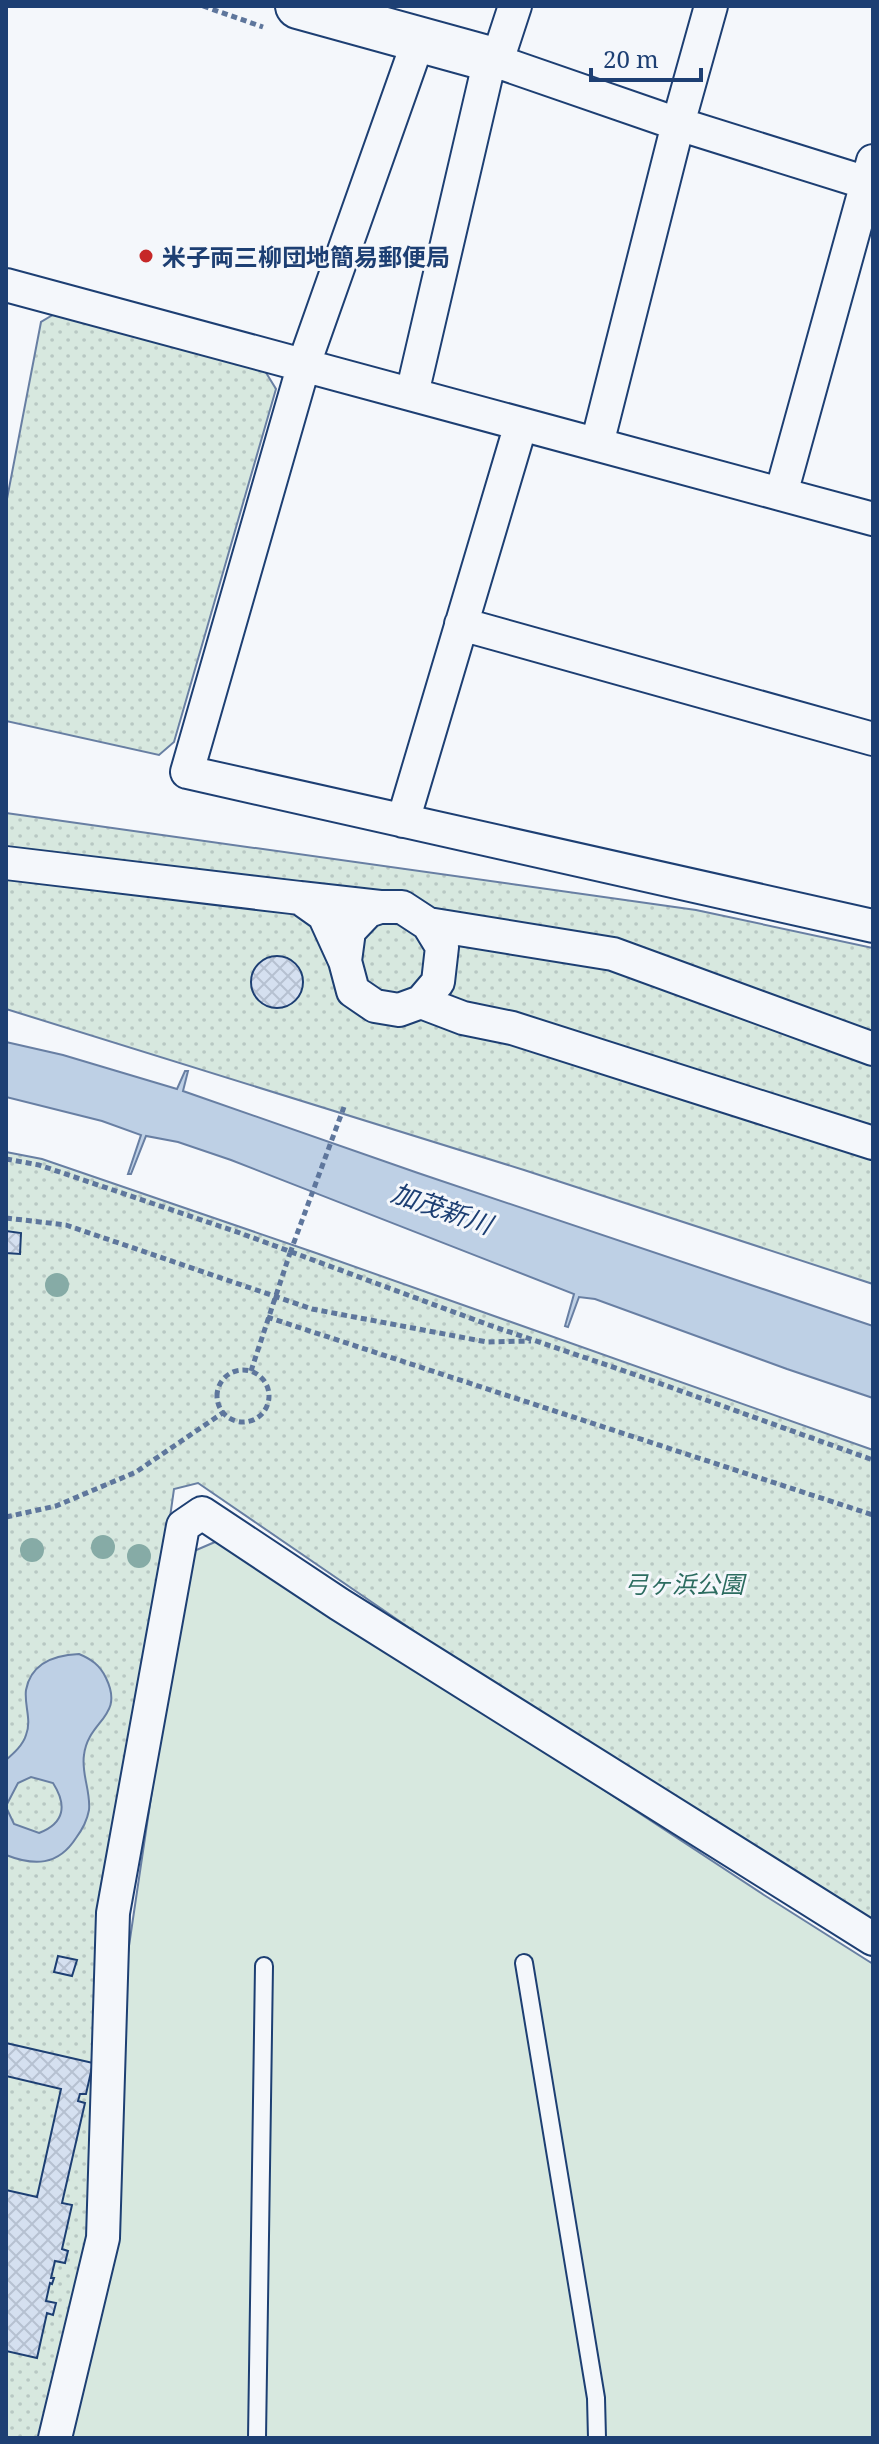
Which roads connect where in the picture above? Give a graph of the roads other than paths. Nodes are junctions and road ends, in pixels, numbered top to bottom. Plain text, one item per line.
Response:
1 (298, 6) edge
2 (515, 6) edge
3 (711, 6) edge
4 (419, 39) junction
5 (493, 60) junction
6 (678, 124) junction
7 (869, 185) edge
8 (6, 285) edge
9 (304, 364) junction
10 (412, 394) junction
11 (521, 424) junction
12 (597, 444) junction
13 (781, 494) junction
14 (873, 519) edge
15 (461, 624) junction
16 (873, 739) edge
17 (403, 821) junction
18 (6, 863) edge
19 (300, 898) junction
20 (380, 907) junction
21 (428, 924) junction
22 (873, 926) edge
23 (345, 961) junction
24 (421, 1002) junction
25 (873, 1049) edge
26 (873, 1143) edge
27 (873, 1939) edge
28 (524, 1963) dead end
29 (264, 1966) dead end
30 (55, 2438) edge
31 (257, 2438) edge
32 (597, 2438) edge

1 - 4 street
2 - 5 street
3 - 6 street
4 - 5 street
4 - 9 street
5 - 6 street
5 - 10 street
6 - 7 street
6 - 12 street
7 - 13 street
8 - 9 street
9 - 10 street
9 - 17 street
10 - 11 street
11 - 12 street
11 - 15 street
12 - 13 street
13 - 14 street
15 - 16 street
15 - 17 street
17 - 22 street
18 - 19 street
19 - 20 street
19 - 23 street
20 - 21 street
20 - 23 street
21 - 24 street
21 - 25 street
23 - 24 street
24 - 26 street
27 - 30 street
28 - 32 lane
29 - 31 lane

